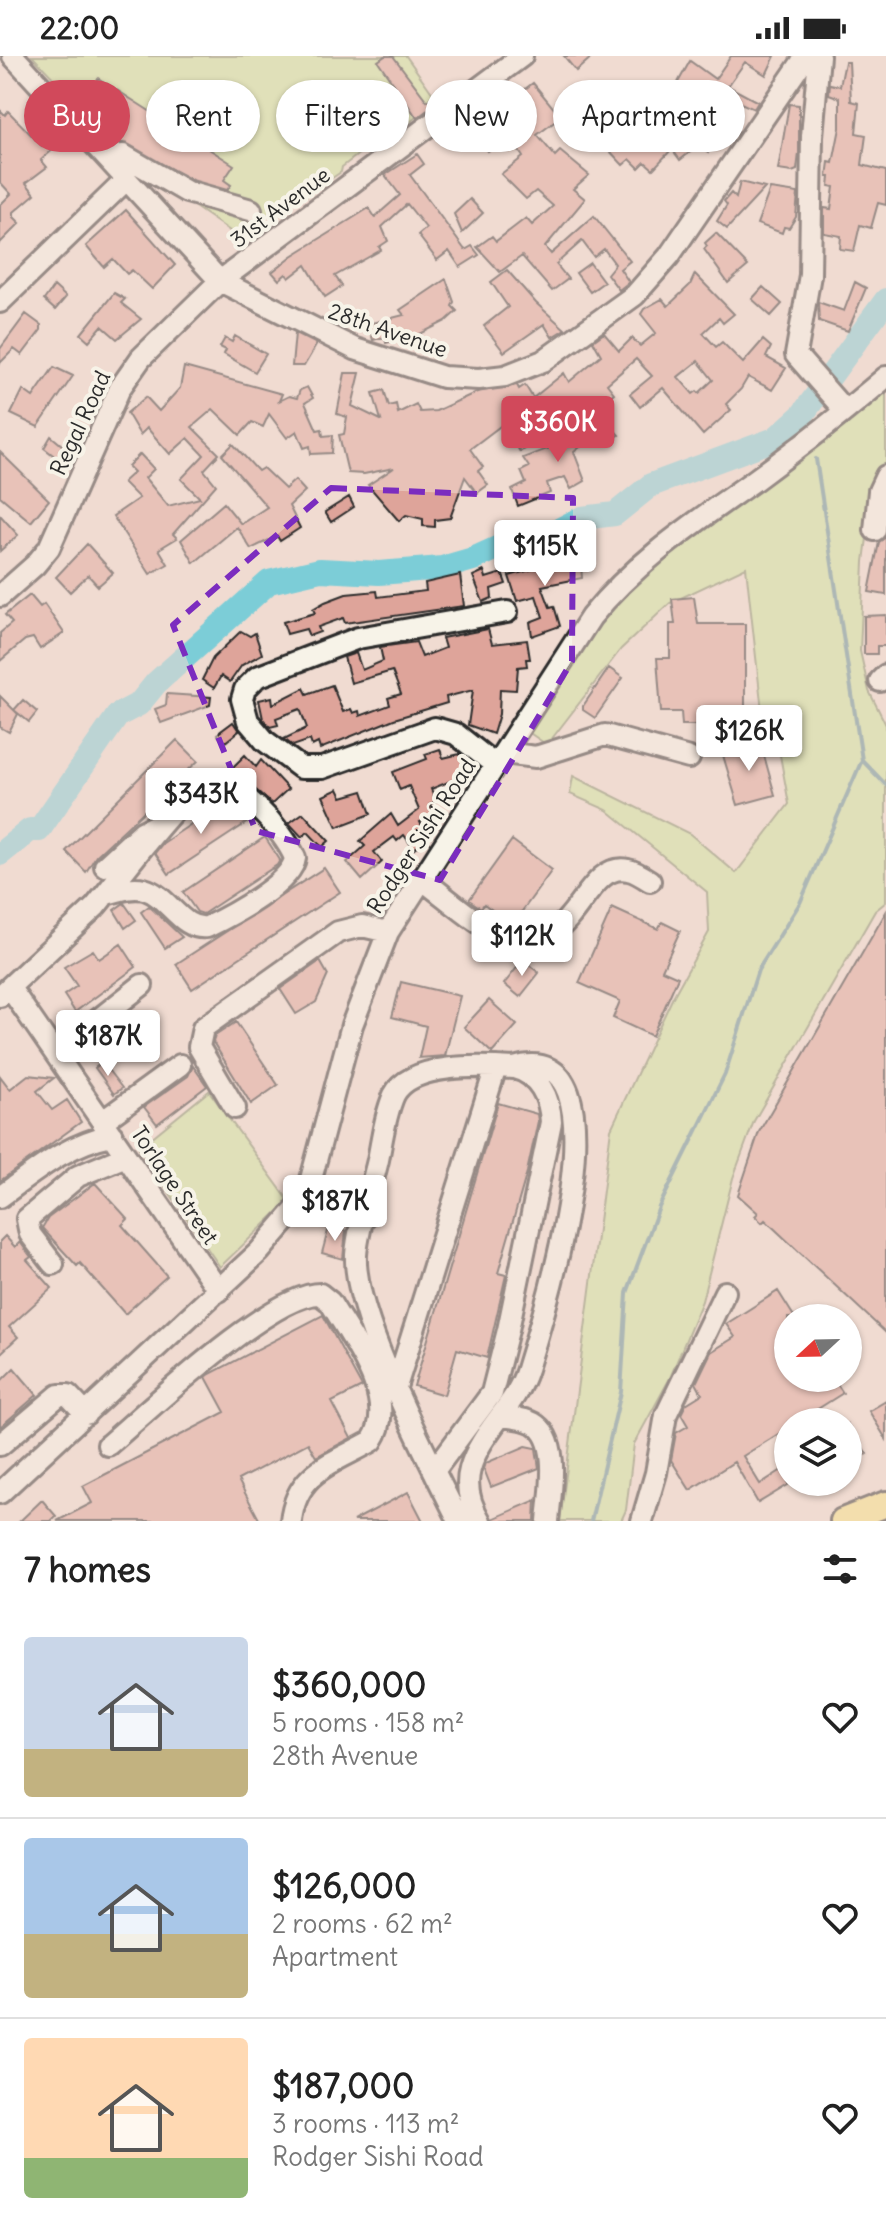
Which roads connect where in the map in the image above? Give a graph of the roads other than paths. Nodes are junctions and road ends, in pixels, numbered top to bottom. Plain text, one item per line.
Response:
1 (13, 56) edge
2 (522, 56) edge
3 (806, 56) edge
4 (819, 56) edge
5 (106, 157) junction
6 (126, 180) junction
7 (251, 210) dead end
8 (220, 281) junction
9 (0, 302) edge
10 (886, 377) edge
11 (839, 405) junction
12 (886, 476) edge
13 (875, 530) dead end
14 (0, 596) edge
15 (507, 612) dead end
16 (689, 758) dead end
17 (500, 759) junction
18 (167, 821) junction
19 (105, 866) dead end
20 (420, 878) junction
21 (650, 881) dead end
22 (101, 901) junction
23 (388, 932) junction
24 (142, 985) dead end
25 (5, 992) edge
26 (56, 1053) junction
27 (180, 1065) dead end
28 (505, 1067) junction
29 (235, 1108) dead end
30 (107, 1128) junction
31 (126, 1156) junction
32 (307, 1188) junction
33 (0, 1197) edge
34 (365, 1217) junction
35 (53, 1264) dead end
36 (219, 1291) junction
37 (725, 1292) dead end
38 (396, 1387) junction
39 (86, 1414) junction
40 (502, 1416) junction
41 (0, 1445) edge
42 (108, 1445) dead end
43 (434, 1471) junction
44 (0, 1493) edge
45 (886, 1504) edge
46 (291, 1521) edge
47 (459, 1521) edge
48 (480, 1521) edge
49 (548, 1521) edge
50 (642, 1521) edge
51 (843, 1521) edge

1 - 5 street, 28th Avenue
2 - 8 street, 31st Avenue
3 - 8 street, 28th Avenue
4 - 11 street
5 - 6 street, 28th Avenue
5 - 7 street
6 - 8 street, 28th Avenue
6 - 9 street
8 - 14 street, Regal Road
10 - 11 street, Rodger Sishi Road
11 - 17 street, Rodger Sishi Road
12 - 13 street
15 - 17 street
16 - 17 street
17 - 20 street, Rodger Sishi Road
18 - 19 street
18 - 22 street
18 - 22 street
20 - 21 street
20 - 23 street, Rodger Sishi Road
22 - 25 street
23 - 29 street
23 - 32 street, Rodger Sishi Road
24 - 26 street
25 - 26 street, Torlage Street
26 - 30 street, Torlage Street
27 - 30 street
28 - 34 street
28 - 38 street
28 - 40 street
28 - 43 street
30 - 31 street, Torlage Street
30 - 33 street
31 - 35 street
31 - 36 street, Torlage Street
32 - 34 street
32 - 36 street, Rodger Sishi Road
34 - 38 street
36 - 39 street, Rodger Sishi Road
37 - 50 street
38 - 43 street
39 - 41 street
39 - 44 street, Rodger Sishi Road
40 - 48 street
40 - 49 street
42 - 46 street
43 - 47 street
45 - 51 main road

